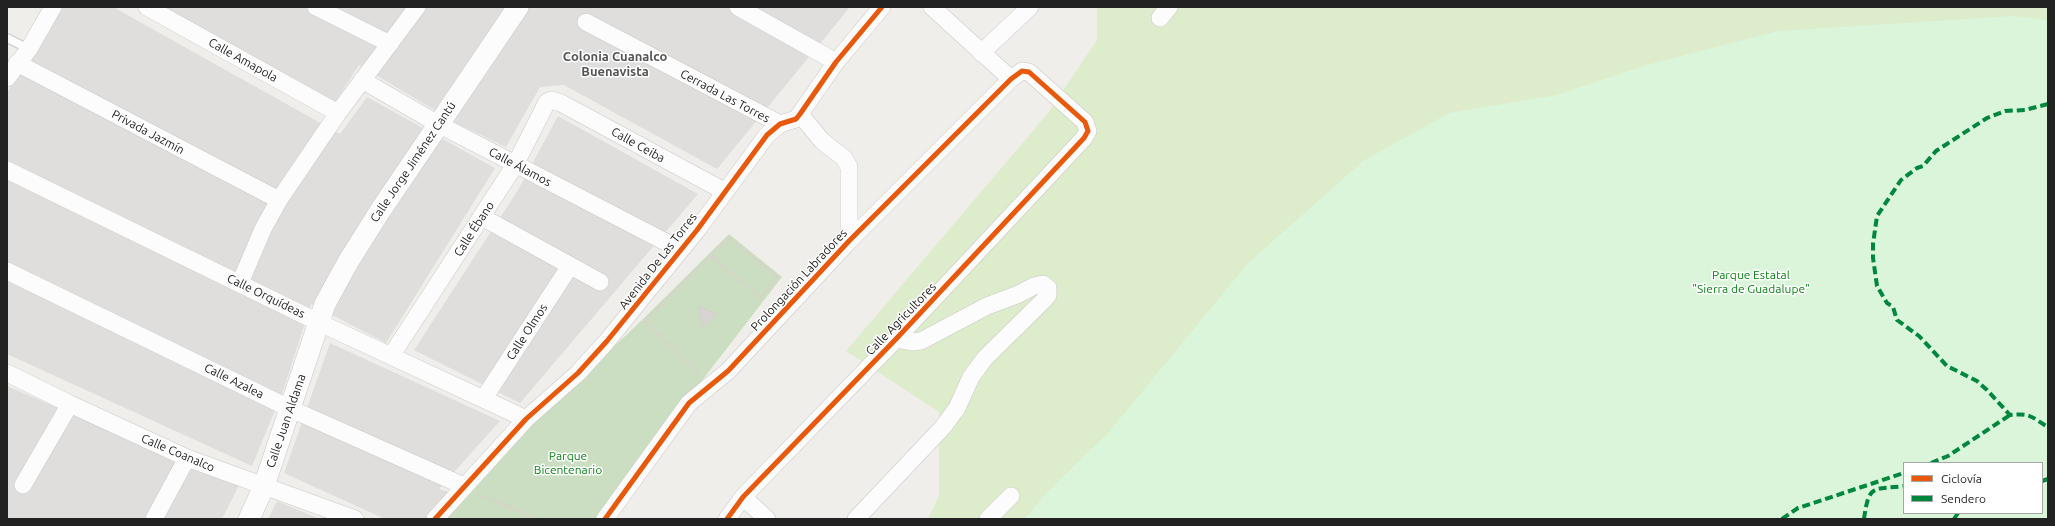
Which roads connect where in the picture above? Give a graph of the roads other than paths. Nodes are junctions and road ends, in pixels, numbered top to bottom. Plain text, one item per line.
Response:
1 (52, 7) edge
2 (147, 7) edge
3 (316, 7) edge
4 (418, 7) edge
5 (518, 7) edge
6 (738, 7) edge
7 (882, 7) edge
8 (932, 7) edge
9 (1030, 7) edge
10 (586, 22) dead end
11 (7, 38) edge
12 (390, 44) junction
13 (29, 49) junction
14 (981, 53) junction
15 (836, 62) junction
16 (17, 63) junction
17 (1018, 75) junction
18 (7, 78) edge
19 (362, 80) junction
20 (551, 100) joint
21 (338, 113) junction
22 (800, 114) junction
23 (438, 124) junction
24 (780, 124) junction
25 (516, 165) junction
26 (7, 170) edge
27 (724, 191) junction
28 (279, 200) junction
29 (482, 217) junction
30 (849, 241) junction
31 (679, 250) junction
32 (570, 266) junction
33 (7, 271) edge
34 (600, 282) dead end
35 (240, 283) junction
36 (318, 322) junction
37 (896, 339) junction
38 (391, 356) junction
39 (7, 373) edge
40 (484, 398) junction
41 (70, 404) junction
42 (291, 409) junction
43 (526, 419) junction
44 (187, 458) junction
45 (23, 485) dead end
46 (264, 486) junction
47 (467, 489) junction
48 (1011, 496) dead end
49 (743, 497) junction
50 (154, 519) edge
51 (249, 519) edge
52 (355, 519) edge
53 (435, 519) edge
54 (605, 519) edge
55 (727, 519) edge
56 (767, 519) edge
57 (856, 519) edge
58 (988, 519) edge

1 - 13 street
2 - 21 street, Calle Amapola
3 - 12 street
4 - 12 street
5 - 23 street, Calle Jorge Jiménez Cantú
6 - 15 street
7 - 15 street, Avenida De Las Torres
8 - 14 street
9 - 14 street
10 - 24 street, Cerrada Las Torres
11 - 13 lane
12 - 19 street
13 - 16 street
14 - 17 street
15 - 22 street, Avenida De Las Torres
16 - 18 street
16 - 28 street, Privada Jazmín
17 - 30 street, Prolongación Labradores
17 - 37 street, Calle Agricultores
19 - 21 street
19 - 23 street, Calle Álamos
20 - 25 street, Calle Ébano
20 - 27 street, Calle Ceiba
21 - 28 street
22 - 24 street, Avenida De Las Torres
22 - 30 street
23 - 25 street, Calle Álamos
23 - 36 street, Calle Jorge Jiménez Cantú
24 - 27 street, Avenida De Las Torres
25 - 29 street, Calle Ébano
25 - 31 street, Calle Álamos
26 - 35 street, Calle Orquídeas
27 - 31 street, Avenida De Las Torres
28 - 35 street
29 - 32 street
29 - 38 street, Calle Ébano
30 - 54 street, Prolongación Labradores
31 - 43 street, Avenida De Las Torres
32 - 34 street
32 - 40 street, Calle Olmos
33 - 42 street, Calle Azalea
35 - 36 street, Calle Orquídeas
36 - 38 street, Calle Orquídeas
36 - 42 street, Calle Juan Aldama
37 - 49 street, Calle Agricultores
37 - 57 street
38 - 40 street, Calle Orquídeas
39 - 41 street, Calle Coanalco
40 - 43 street, Calle Orquídeas
41 - 44 street, Calle Coanalco
41 - 45 street
42 - 46 street, Calle Juan Aldama
42 - 47 street, Calle Azalea
43 - 47 street, Avenida De Las Torres
44 - 46 street, Calle Coanalco
44 - 50 street
46 - 51 street, Calle Juan Aldama
46 - 52 street, Calle Coanalco
47 - 53 street, Avenida De Las Torres
48 - 58 street
49 - 55 street, Calle Agricultores
49 - 56 street

